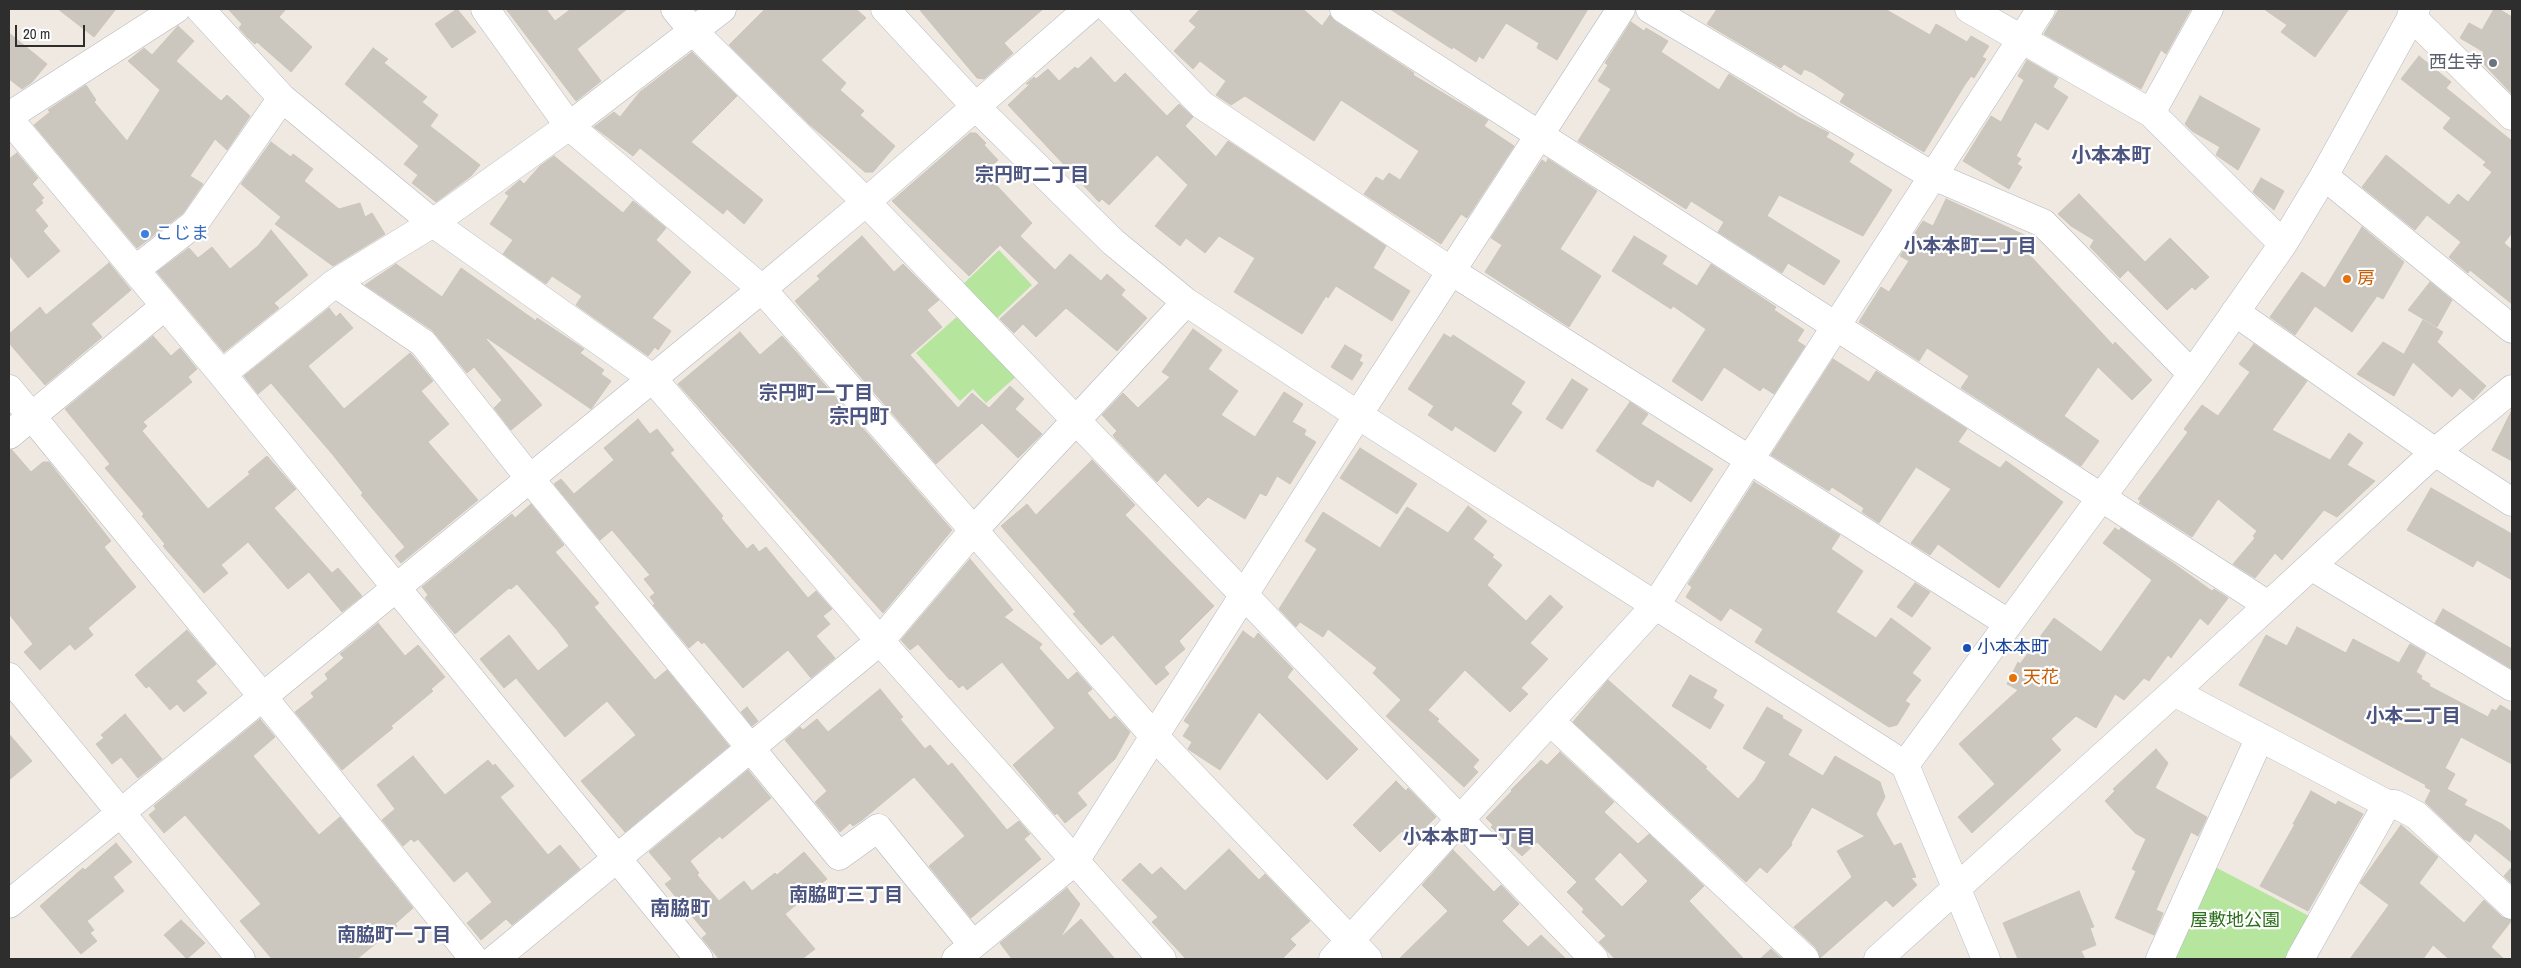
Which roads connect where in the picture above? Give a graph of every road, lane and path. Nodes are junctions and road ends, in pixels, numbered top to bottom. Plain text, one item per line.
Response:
1 (176, 9) edge
2 (200, 9) edge
3 (485, 9) edge
4 (675, 9) edge
5 (722, 9) edge
6 (884, 9) edge
7 (1088, 9) edge
8 (1109, 9) edge
9 (1344, 9) edge
10 (1621, 9) edge
11 (1650, 9) edge
12 (1969, 9) edge
13 (2041, 9) edge
14 (2209, 9) edge
15 (2414, 12) edge
16 (693, 31) junction
17 (2022, 39) junction
18 (282, 98) junction
19 (976, 107) junction
20 (2151, 113) junction
21 (2512, 116) edge
22 (9, 118) edge
23 (569, 126) junction
24 (1539, 136) junction
25 (1931, 176) junction
26 (2324, 176) junction
27 (866, 202) junction
28 (433, 223) junction
29 (2283, 244) junction
30 (135, 270) junction
31 (1451, 271) junction
32 (335, 283) junction
33 (762, 289) junction
34 (1186, 302) junction
35 (165, 306) junction
36 (2235, 312) junction
37 (1835, 328) junction
38 (2512, 329) edge
39 (222, 374) junction
40 (2192, 374) junction
41 (652, 378) junction
42 (9, 389) edge
43 (2512, 389) edge
44 (1358, 415) junction
45 (31, 416) junction
46 (1075, 420) junction
47 (9, 435) edge
48 (2435, 452) junction
49 (1750, 459) junction
50 (531, 480) junction
51 (2101, 496) junction
52 (2512, 502) edge
53 (973, 531) junction
54 (2311, 566) junction
55 (396, 588) junction
56 (1245, 594) junction
57 (2268, 605) junction
58 (1655, 606) junction
59 (2008, 623) junction
60 (880, 641) junction
61 (9, 677) edge
62 (2512, 687) edge
63 (2174, 692) junction
64 (263, 697) junction
65 (1551, 722) junction
66 (1154, 736) junction
67 (2260, 737) junction
68 (752, 748) junction
69 (1905, 765) junction
70 (2386, 804) junction
71 (121, 813) junction
72 (1459, 820) junction
73 (617, 858) junction
74 (1075, 861) junction
75 (1955, 889) junction
76 (9, 904) edge
77 (2512, 905) edge
78 (964, 952) edge
79 (1351, 953) edge
80 (241, 959) edge
81 (474, 959) edge
82 (494, 959) edge
83 (699, 959) edge
84 (1162, 959) edge
85 (1594, 959) edge
86 (1805, 959) edge
87 (1878, 959) edge
88 (1986, 959) edge
89 (2160, 959) edge
90 (2300, 959) edge

1 - 22 street
2 - 18 street
3 - 23 street
4 - 16 street
5 - 16 street
6 - 19 street
7 - 19 street
8 - 31 street
9 - 24 street
10 - 24 street
11 - 25 street
12 - 17 street
13 - 17 street
14 - 20 street
15 - 21 street
15 - 26 street
16 - 23 street
16 - 27 street
17 - 20 street
17 - 25 street
18 - 28 street
18 - 30 street
19 - 27 street
19 - 34 street
20 - 29 street
22 - 30 street
23 - 28 street
23 - 33 street
24 - 31 street
24 - 37 street
25 - 37 street
25 - 40 street
26 - 29 street
26 - 38 street
27 - 33 street
27 - 46 street
28 - 32 street
28 - 41 street
29 - 36 street
30 - 35 street
31 - 44 street
31 - 49 street
32 - 39 street
32 - 50 street
33 - 41 street
33 - 53 street
34 - 44 street
34 - 46 street
35 - 39 street
35 - 45 street
36 - 40 street
36 - 48 street
37 - 49 street
37 - 51 street
39 - 55 street
40 - 51 street
41 - 50 street
41 - 60 street
42 - 45 street
43 - 48 street
44 - 56 street
44 - 58 street
45 - 47 street
45 - 64 street
46 - 53 street
46 - 56 street
48 - 52 street
48 - 54 street
49 - 58 street
49 - 59 street
50 - 55 street
50 - 68 street
51 - 57 street
51 - 59 street
53 - 60 street
53 - 66 street
54 - 57 street
54 - 62 street
55 - 64 street
55 - 73 street
56 - 66 street
56 - 72 street
57 - 63 street
58 - 65 street
58 - 69 street
59 - 69 street
60 - 68 street
60 - 74 street
61 - 71 street
63 - 67 street
63 - 75 street
64 - 71 street
64 - 81 street
65 - 72 street
65 - 86 street
66 - 74 street
66 - 79 street
67 - 70 street
67 - 89 street
68 - 73 street
68 - 78 street
69 - 75 street
70 - 77 street
70 - 90 street
71 - 76 street
71 - 80 street
72 - 79 street
72 - 85 street
73 - 82 street
73 - 83 street
74 - 78 street
74 - 84 street
75 - 87 street
75 - 88 street

